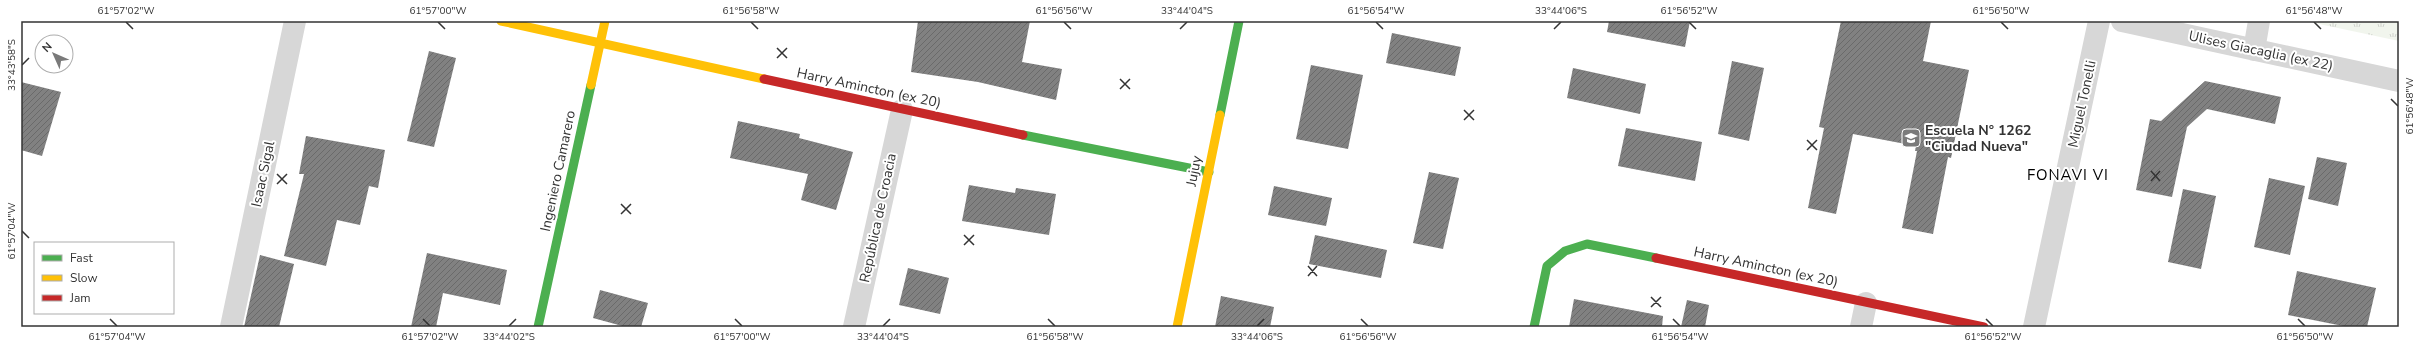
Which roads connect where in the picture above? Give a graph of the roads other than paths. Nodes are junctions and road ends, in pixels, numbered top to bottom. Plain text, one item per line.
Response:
1 (295, 21) edge
2 (501, 21) edge
3 (605, 21) edge
4 (1238, 21) edge
5 (2099, 21) edge
6 (2122, 21) edge
7 (2260, 21) edge
8 (601, 42) junction
9 (2254, 50) junction
10 (2399, 81) edge
11 (902, 110) junction
12 (1209, 172) junction
13 (1866, 303) junction
14 (231, 327) edge
15 (538, 327) edge
16 (854, 327) edge
17 (1176, 327) edge
18 (1534, 327) edge
19 (1861, 327) edge
20 (1984, 327) edge
21 (2034, 327) edge

1 - 14 street, Isaac Sigal
2 - 8 street, Harry Amincton (ex 20)
3 - 8 street, Ingeniero Camarero
4 - 12 street, Jujuy
5 - 21 street, Miguel Tonelli
6 - 9 street, Ulises Giacaglia (ex 22)
7 - 9 street
8 - 11 street, Harry Amincton (ex 20)
8 - 15 street, Ingeniero Camarero
9 - 10 street, Ulises Giacaglia (ex 22)
11 - 12 street, Harry Amincton (ex 20)
11 - 16 street, República de Croacia
12 - 17 street, Jujuy
13 - 18 street, Harry Amincton (ex 20)
13 - 19 street
13 - 20 street, Harry Amincton (ex 20)

